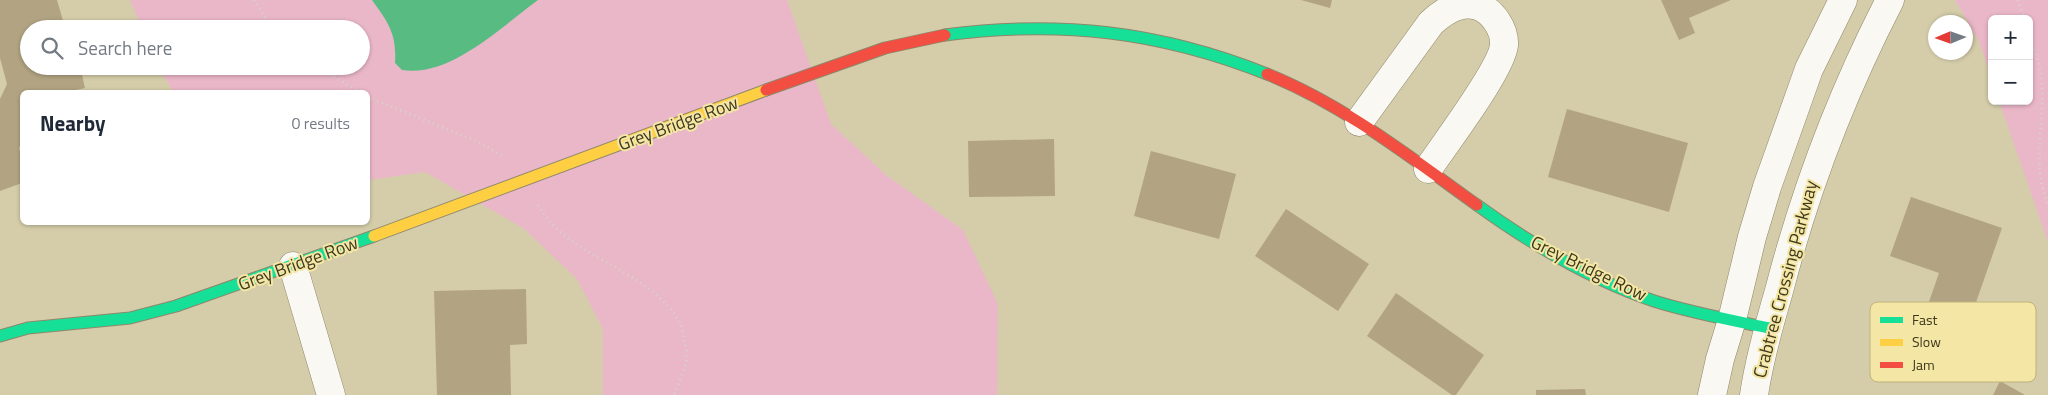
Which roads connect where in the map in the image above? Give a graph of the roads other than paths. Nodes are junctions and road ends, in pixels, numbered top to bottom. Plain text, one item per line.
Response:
1 (1843, 0) edge
2 (1890, 0) edge
3 (1359, 122) junction
4 (1428, 169) junction
5 (293, 266) junction
6 (1732, 320) junction
7 (1769, 328) junction
8 (0, 336) edge
9 (331, 395) edge
10 (1712, 395) edge
11 (1754, 395) edge

1 - 6 street
2 - 7 street, Crabtree Crossing Parkway
3 - 4 street, Grey Bridge Row
3 - 4 street
3 - 5 street, Grey Bridge Row
4 - 6 street, Grey Bridge Row
5 - 8 street, Grey Bridge Row
5 - 9 street
6 - 7 street, Grey Bridge Row
6 - 10 street
7 - 11 street, Crabtree Crossing Parkway

